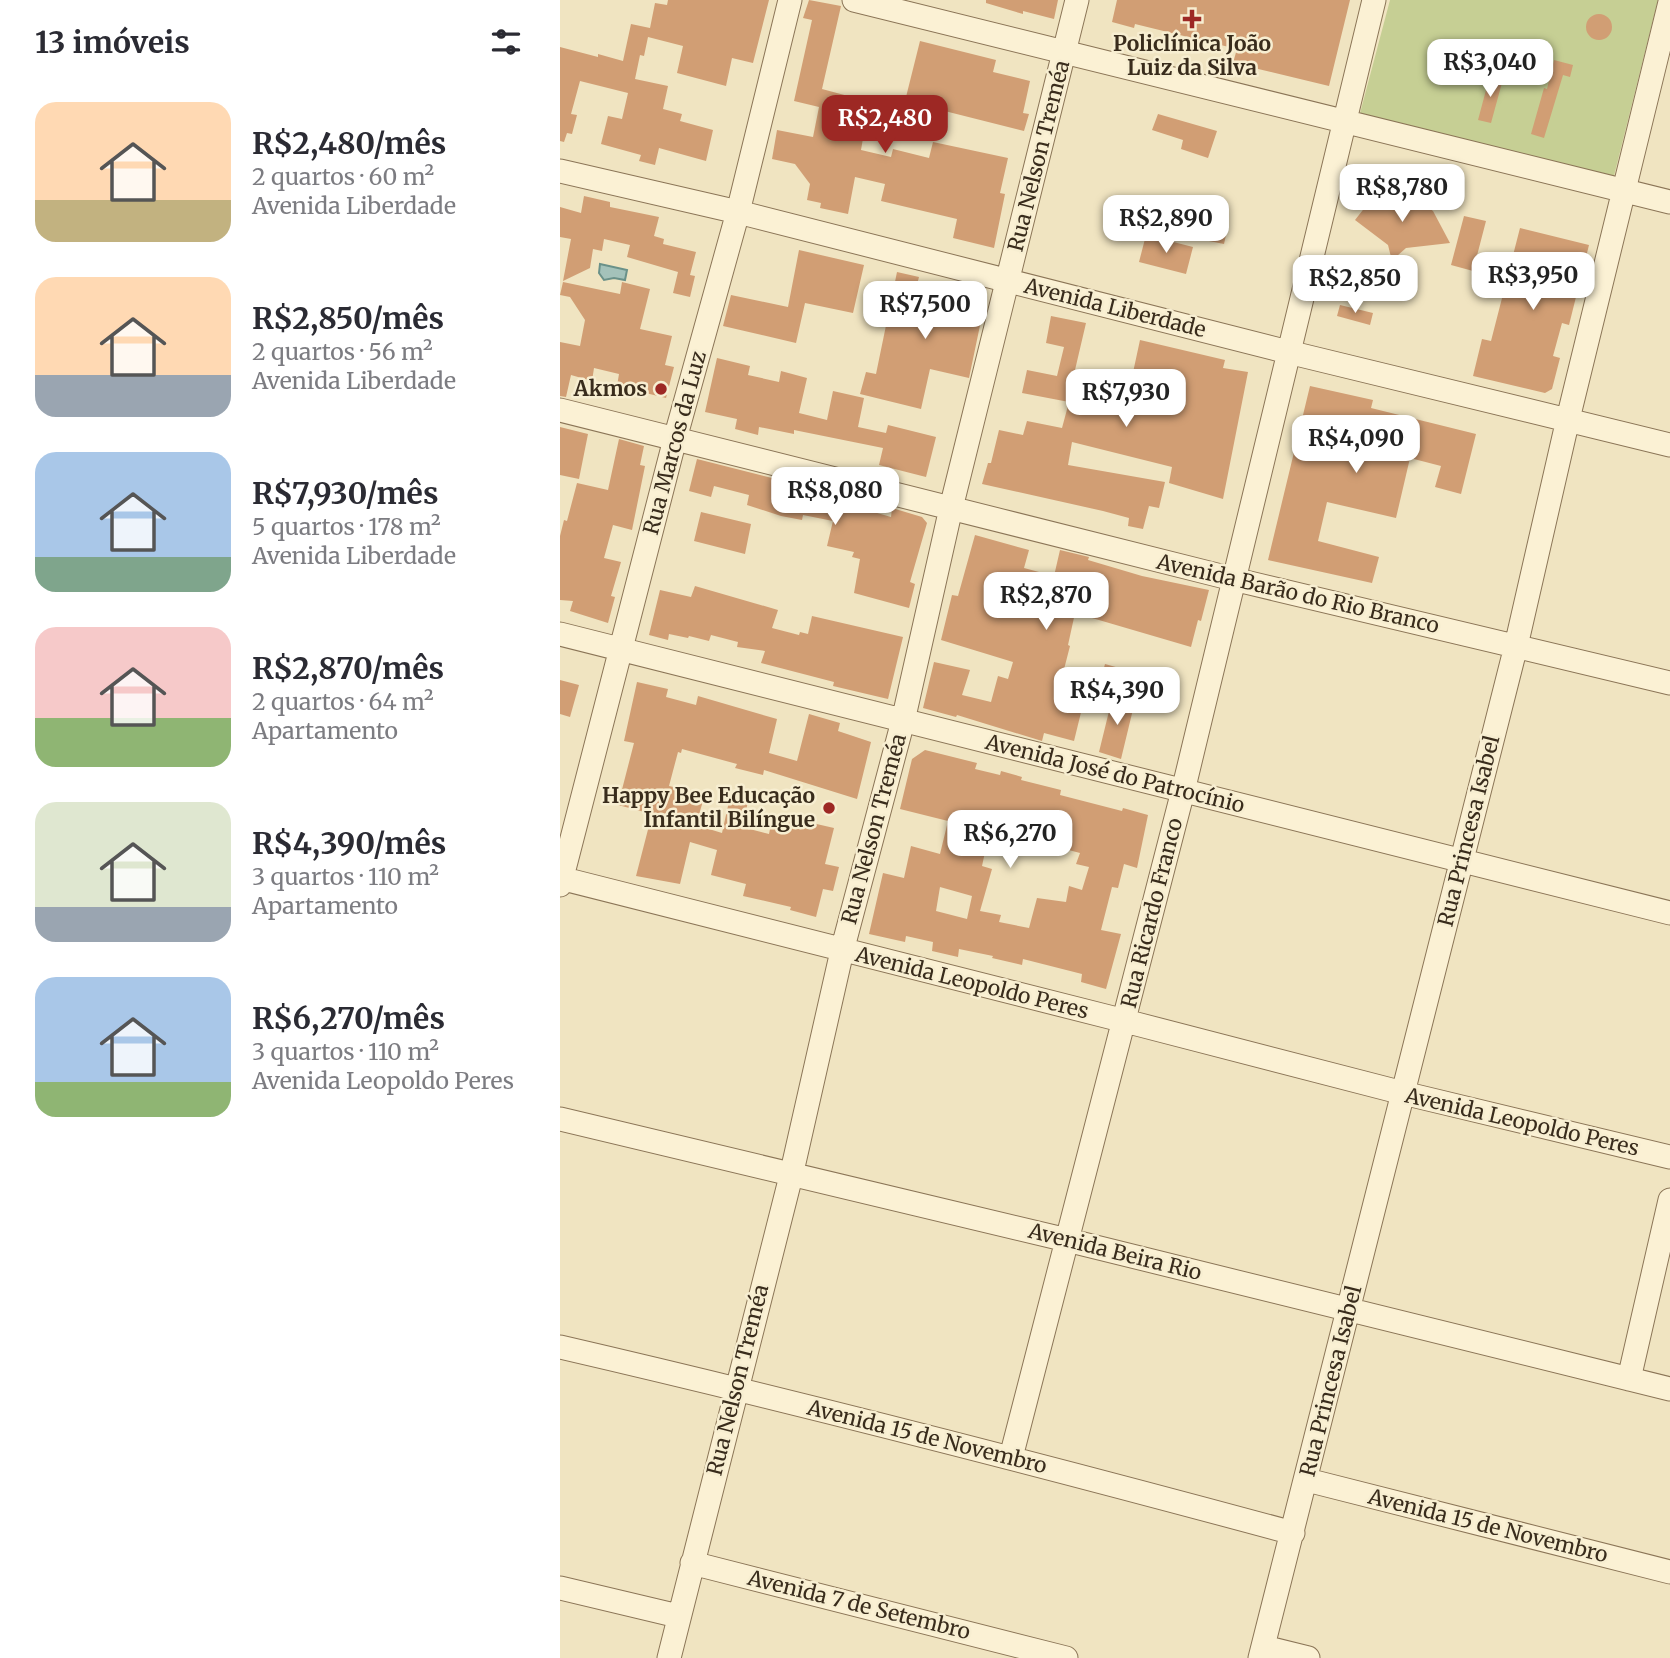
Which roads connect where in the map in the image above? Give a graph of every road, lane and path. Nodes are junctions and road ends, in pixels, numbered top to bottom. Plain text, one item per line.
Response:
1 (790, 0) edge
2 (854, 0) edge
3 (1077, 0) edge
4 (1374, 0) edge
5 (1670, 2) edge
6 (1065, 52) junction
7 (1345, 122) junction
8 (560, 171) edge
9 (1624, 191) junction
10 (1670, 202) edge
11 (738, 212) junction
12 (1009, 281) junction
13 (1288, 352) junction
14 (560, 410) edge
15 (1568, 419) junction
16 (675, 439) junction
17 (1670, 445) edge
18 (951, 508) junction
19 (1233, 579) junction
20 (560, 634) edge
21 (1516, 646) junction
22 (620, 648) junction
23 (1670, 683) edge
24 (902, 721) junction
25 (1183, 791) junction
26 (1461, 862) junction
27 (561, 881) edge
28 (1670, 913) edge
29 (842, 951) junction
30 (1125, 1021) junction
31 (1404, 1093) junction
32 (560, 1119) edge
33 (1670, 1157) edge
34 (791, 1176) junction
35 (1670, 1200) edge
36 (1068, 1240) junction
37 (1347, 1309) junction
38 (560, 1347) edge
39 (1629, 1378) junction
40 (736, 1388) junction
41 (1670, 1389) edge
42 (1011, 1457) junction
43 (1307, 1480) junction
44 (1293, 1533) junction
45 (692, 1563) junction
46 (1670, 1572) edge
47 (560, 1588) edge
48 (678, 1616) junction
49 (1262, 1653) edge
50 (669, 1658) edge
51 (1066, 1658) edge
52 (1308, 1658) edge

1 - 11 street, Rua Marcos da Luz
2 - 6 street
3 - 6 street, Rua Nelson Treméa
4 - 7 street, Rua Ricardo Franco
5 - 9 street, Rua Princesa Isabel
6 - 7 street
6 - 12 street, Rua Nelson Treméa
7 - 9 street
7 - 13 street, Rua Ricardo Franco
8 - 11 street, Avenida Liberdade
9 - 10 street
9 - 15 street, Rua Princesa Isabel
11 - 12 street, Avenida Liberdade
11 - 16 street, Rua Marcos da Luz
12 - 13 street, Avenida Liberdade
12 - 18 street, Rua Nelson Treméa
13 - 15 street, Avenida Liberdade
13 - 19 street, Rua Ricardo Franco
14 - 16 street, Avenida Barão do Rio Branco
15 - 17 street, Avenida Liberdade
15 - 21 street, Rua Princesa Isabel
16 - 18 street, Avenida Barão do Rio Branco
16 - 22 street, Rua Marcos da Luz
18 - 19 street, Avenida Barão do Rio Branco
18 - 24 street, Rua Nelson Treméa
19 - 21 street, Avenida Barão do Rio Branco
19 - 25 street, Rua Ricardo Franco
20 - 22 street, Avenida José do Patrocínio
21 - 23 street, Avenida Barão do Rio Branco
21 - 26 street, Rua Princesa Isabel
22 - 24 street, Avenida José do Patrocínio
22 - 27 street, Rua Marcos da Luz
24 - 25 street, Avenida José do Patrocínio
24 - 29 street, Rua Nelson Treméa
25 - 26 street, Avenida José do Patrocínio
25 - 30 street, Rua Ricardo Franco
26 - 28 street, Avenida José do Patrocínio
26 - 31 street, Rua Princesa Isabel
27 - 29 street, Avenida Leopoldo Peres
29 - 30 street, Avenida Leopoldo Peres
29 - 34 street, Rua Nelson Treméa
30 - 31 street, Avenida Leopoldo Peres
30 - 36 street, Rua Ricardo Franco
31 - 33 street, Avenida Leopoldo Peres
31 - 37 street, Rua Princesa Isabel
32 - 34 street, Avenida Beira Rio
34 - 36 street, Avenida Beira Rio
34 - 40 street, Rua Nelson Treméa
35 - 39 street
36 - 37 street, Avenida Beira Rio
36 - 42 street, Rua Ricardo Franco
37 - 39 street, Avenida Beira Rio
37 - 43 street, Rua Princesa Isabel
38 - 40 street, Avenida 15 de Novembro
39 - 41 street, Avenida Beira Rio
40 - 42 street, Avenida 15 de Novembro
40 - 45 street, Rua Nelson Treméa
42 - 44 street, Avenida 15 de Novembro
43 - 44 street, Rua Princesa Isabel
43 - 46 street, Avenida 15 de Novembro
44 - 49 street, Rua Princesa Isabel
45 - 48 street, Rua Nelson Treméa
45 - 51 street, Avenida 7 de Setembro
47 - 48 street
48 - 50 street, Rua Nelson Treméa
49 - 52 street

